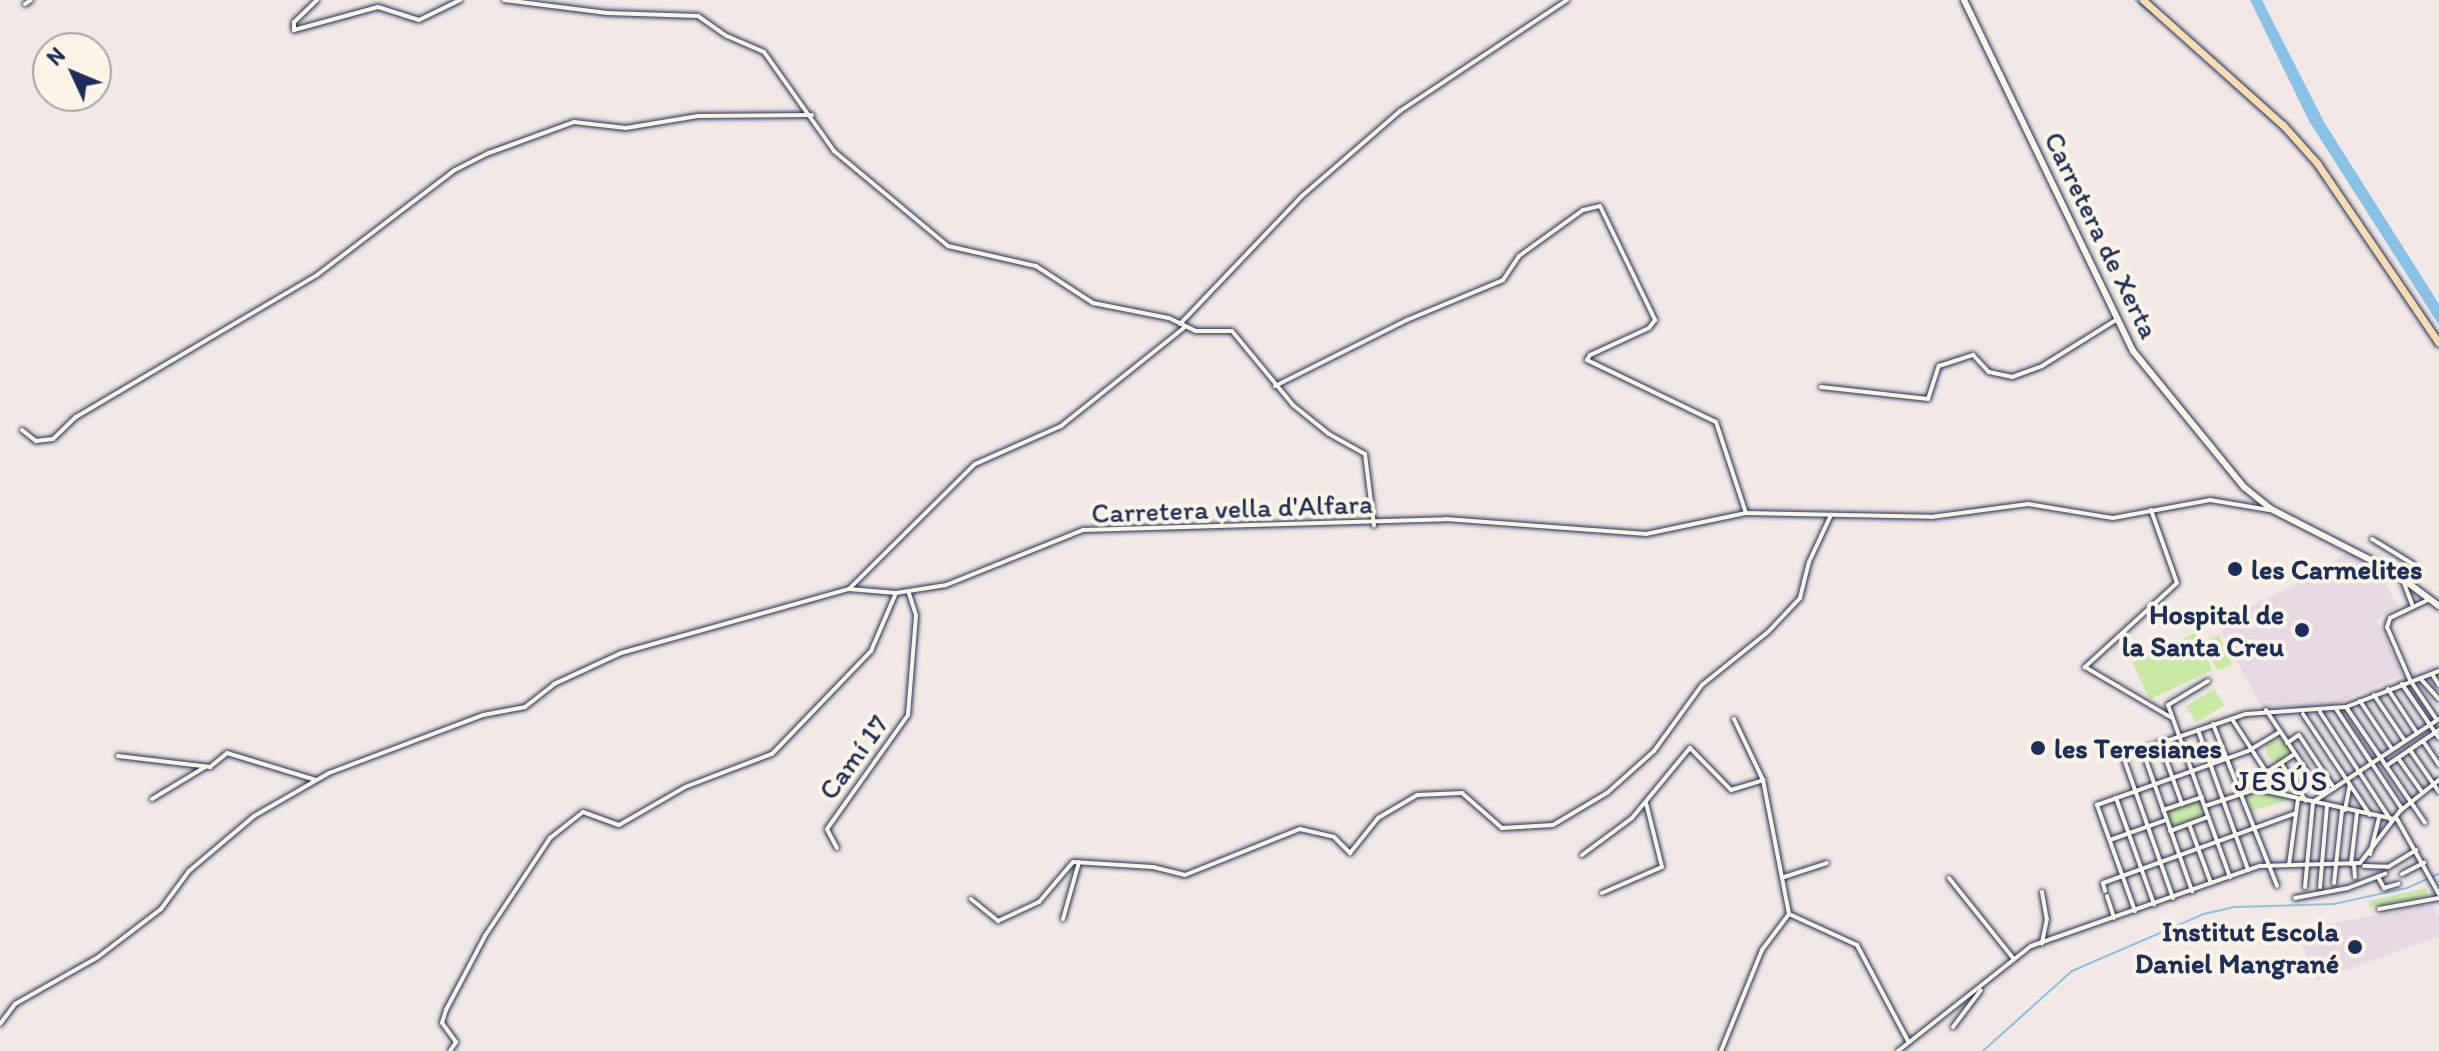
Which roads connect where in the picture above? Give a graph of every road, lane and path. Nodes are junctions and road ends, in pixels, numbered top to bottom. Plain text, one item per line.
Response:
1 (317, 0) edge
2 (460, 0) edge
3 (504, 0) edge
4 (1566, 0) edge
5 (1964, 0) edge
6 (2143, 0) edge
7 (812, 115) junction
8 (2116, 320) junction
9 (1183, 326) junction
10 (2439, 343) edge
11 (1275, 386) junction
12 (1821, 387) dead end
13 (22, 430) dead end
14 (2271, 509) junction
15 (2151, 510) junction
16 (1746, 513) junction
17 (1831, 515) junction
18 (1374, 525) junction
19 (2372, 539) dead end
20 (2402, 578) junction
21 (849, 589) junction
22 (896, 593) junction
23 (909, 593) junction
24 (2430, 599) junction
25 (2439, 606) edge
26 (2413, 607) junction
27 (2439, 671) edge
28 (2432, 674) junction
29 (2420, 678) junction
30 (2410, 680) junction
31 (2208, 681) dead end
32 (2402, 684) junction
33 (2439, 685) edge
34 (2388, 689) junction
35 (2374, 695) junction
36 (2439, 699) edge
37 (2360, 701) junction
38 (2346, 707) junction
39 (2336, 709) junction
40 (2266, 710) junction
41 (2305, 712) junction
42 (2320, 712) junction
43 (2172, 718) junction
44 (2232, 718) junction
45 (1734, 719) dead end
46 (2438, 719) edge
47 (2213, 724) junction
48 (2430, 725) junction
49 (2198, 730) junction
50 (2280, 732) junction
51 (2417, 733) junction
52 (2438, 733) edge
53 (2180, 736) junction
54 (2405, 741) junction
55 (2423, 741) junction
56 (2160, 743) junction
57 (2287, 743) junction
58 (2142, 749) junction
59 (2392, 749) junction
60 (2251, 750) junction
61 (2410, 750) junction
62 (2295, 754) junction
63 (118, 756) dead end
64 (2380, 757) junction
65 (2398, 758) junction
66 (2227, 759) junction
67 (2372, 762) junction
68 (2281, 763) junction
69 (2210, 765) junction
70 (2439, 765) edge
71 (207, 766) junction
72 (2386, 766) junction
73 (2359, 771) junction
74 (2192, 772) junction
75 (2266, 773) junction
76 (2173, 778) junction
77 (2346, 779) junction
78 (316, 780) junction
79 (1763, 780) junction
80 (2439, 780) edge
81 (2434, 784) junction
82 (2155, 785) junction
83 (2350, 785) junction
84 (2334, 788) junction
85 (2241, 791) junction
86 (2135, 792) junction
87 (2439, 792) edge
88 (2422, 793) junction
89 (2280, 794) junction
90 (2323, 795) junction
91 (2202, 797) junction
92 (2116, 798) junction
93 (152, 799) dead end
94 (2298, 799) junction
95 (2223, 800) junction
96 (2309, 801) junction
97 (2411, 802) junction
98 (1646, 803) junction
99 (2182, 804) junction
100 (2205, 806) junction
101 (2327, 806) junction
102 (2402, 809) junction
103 (2163, 810) junction
104 (2343, 810) junction
105 (2296, 813) junction
106 (2357, 813) junction
107 (2370, 815) junction
108 (2208, 817) junction
109 (2379, 817) junction
110 (2393, 819) junction
111 (2166, 820) junction
112 (2425, 823) dead end
113 (2189, 824) junction
114 (2146, 827) junction
115 (2255, 828) junction
116 (2170, 831) junction
117 (2129, 833) junction
118 (2236, 835) junction
119 (2110, 840) junction
120 (2217, 842) junction
121 (837, 848) dead end
122 (2198, 848) junction
123 (2417, 849) junction
124 (2370, 854) junction
125 (1582, 855) dead end
126 (2179, 855) junction
127 (1079, 862) junction
128 (1827, 863) dead end
129 (2160, 863) junction
130 (2424, 863) junction
131 (2352, 864) junction
132 (2269, 865) junction
133 (2289, 865) junction
134 (2305, 865) junction
135 (2319, 865) junction
136 (2334, 865) junction
137 (2392, 865) junction
138 (2364, 866) dead end
139 (2142, 869) junction
140 (2249, 870) junction
141 (2395, 873) dead end
142 (2385, 874) dead end
143 (2402, 874) dead end
144 (2122, 875) junction
145 (1784, 877) junction
146 (2230, 877) junction
147 (2355, 877) dead end
148 (2378, 877) junction
149 (1949, 878) dead end
150 (2211, 883) junction
151 (2334, 883) dead end
152 (2398, 884) dead end
153 (2277, 886) dead end
154 (2305, 887) dead end
155 (2320, 887) dead end
156 (2192, 891) junction
157 (2042, 892) dead end
158 (1602, 893) dead end
159 (2439, 896) edge
160 (2173, 898) junction
161 (2295, 898) dead end
162 (971, 899) dead end
163 (2154, 904) junction
164 (2379, 909) dead end
165 (2135, 911) junction
166 (1789, 914) junction
167 (2114, 918) junction
168 (1063, 919) dead end
169 (2042, 943) junction
170 (2014, 959) junction
171 (1982, 988) junction
172 (0, 1024) edge
173 (1953, 1027) dead end
174 (1908, 1041) junction
175 (450, 1051) edge
176 (1721, 1051) edge
177 (1898, 1051) edge

1 - 2 street
3 - 7 street
4 - 9 street
5 - 8 main road, Carretera de Xerta
6 - 10 main road
7 - 9 street
7 - 13 street
8 - 12 street
8 - 14 main road, Carretera de Xerta
9 - 11 street
9 - 21 street
11 - 16 street
11 - 18 street
14 - 15 street, Carretera vella d'Alfara
14 - 20 main road, Carretera de Xerta
15 - 17 street, Carretera vella d'Alfara
15 - 43 street
16 - 17 street, Carretera vella d'Alfara
16 - 18 street, Carretera vella d'Alfara
17 - 127 street
18 - 23 street, Carretera vella d'Alfara
19 - 20 street
20 - 24 main road, Carretera de Xerta
20 - 26 street
21 - 22 street, Carretera vella d'Alfara
21 - 78 street, Carretera vella d'Alfara
22 - 23 street, Carretera vella d'Alfara
22 - 175 street
23 - 121 street, Camí 17
24 - 25 main road, Carretera de Xerta
24 - 26 street
26 - 30 street
27 - 28 street
28 - 29 street
28 - 33 street
29 - 30 street
29 - 36 street
30 - 32 street
30 - 46 street
31 - 43 street
32 - 34 street
32 - 48 street
34 - 35 street
34 - 51 street
35 - 37 street
35 - 54 street
37 - 38 street
37 - 59 street
38 - 39 street
38 - 64 street
39 - 42 street
39 - 67 street
40 - 41 street
40 - 44 street
40 - 50 street
41 - 42 street
41 - 77 street
42 - 73 street
43 - 53 street
44 - 47 street
44 - 60 street
45 - 79 street
46 - 48 street
47 - 49 street
47 - 66 street
48 - 51 street
48 - 52 street
49 - 53 street
49 - 69 street
50 - 57 street
50 - 60 street
51 - 54 street
52 - 55 street
53 - 56 street
53 - 74 street
54 - 59 street
55 - 61 street
55 - 70 street
56 - 58 street
56 - 76 street
57 - 62 street
57 - 84 street
58 - 82 street
58 - 86 street
59 - 64 street
60 - 66 street
60 - 75 street
61 - 65 street
61 - 81 street
62 - 68 street
62 - 90 street
63 - 71 street
64 - 67 street
64 - 72 street
65 - 72 street
65 - 88 street
66 - 69 street
66 - 85 street
67 - 73 street
67 - 102 street
68 - 75 street
68 - 96 street
69 - 74 street
69 - 95 street
71 - 78 street
71 - 93 street
72 - 97 street
73 - 77 street
73 - 110 street
74 - 76 street
74 - 91 street
75 - 85 street
75 - 89 street
76 - 82 street
76 - 99 street
77 - 83 street
77 - 84 street
78 - 172 street, Carretera vella d'Alfara
79 - 98 street
79 - 145 street
80 - 81 street
81 - 87 street
81 - 88 street
82 - 86 street
82 - 103 street
83 - 104 street
83 - 107 street
84 - 90 street
85 - 89 street
85 - 95 street
85 - 115 street
86 - 92 street
86 - 114 street
88 - 97 street
89 - 94 street
90 - 96 street
91 - 99 street
91 - 100 street
92 - 117 street
92 - 119 street
94 - 96 street
94 - 105 street
95 - 100 street
95 - 118 street
96 - 101 street
96 - 134 street
97 - 102 street
97 - 112 street
98 - 125 street
98 - 158 street
99 - 103 street
100 - 108 street
101 - 104 street
101 - 135 street
102 - 110 street
103 - 111 street
104 - 106 street
104 - 136 street
105 - 115 street
105 - 133 street
106 - 107 street
106 - 131 street
107 - 109 street
108 - 113 street
108 - 120 street
109 - 110 street
109 - 124 street
110 - 123 street
110 - 124 street
111 - 114 street
111 - 116 street
113 - 116 street
113 - 122 street
114 - 117 street
114 - 129 street
115 - 118 street
115 - 132 street
116 - 126 street
117 - 119 street
117 - 139 street
118 - 120 street
118 - 140 street
119 - 144 street
120 - 122 street
120 - 146 street
122 - 126 street
122 - 150 street
123 - 130 street
123 - 137 street
124 - 131 street
126 - 129 street
126 - 156 street
127 - 162 street
127 - 168 street
128 - 145 street
129 - 139 street
129 - 160 street
130 - 143 street
130 - 159 street
131 - 136 street
131 - 147 street
132 - 133 street
132 - 140 street
132 - 153 street
133 - 134 street
134 - 135 street
134 - 154 street
135 - 136 street
135 - 155 street
136 - 151 street
137 - 138 street
137 - 141 street
139 - 144 street
139 - 163 street
140 - 146 street
142 - 148 street
144 - 165 street
144 - 167 street
145 - 166 street
146 - 150 street
148 - 152 street
148 - 161 street
149 - 170 street
150 - 156 street
156 - 160 street
157 - 169 street
159 - 164 street
160 - 163 street
163 - 165 street
165 - 167 street
166 - 174 street
166 - 176 street
167 - 169 street
169 - 170 street
170 - 171 street
171 - 173 street
171 - 174 street
174 - 177 street

